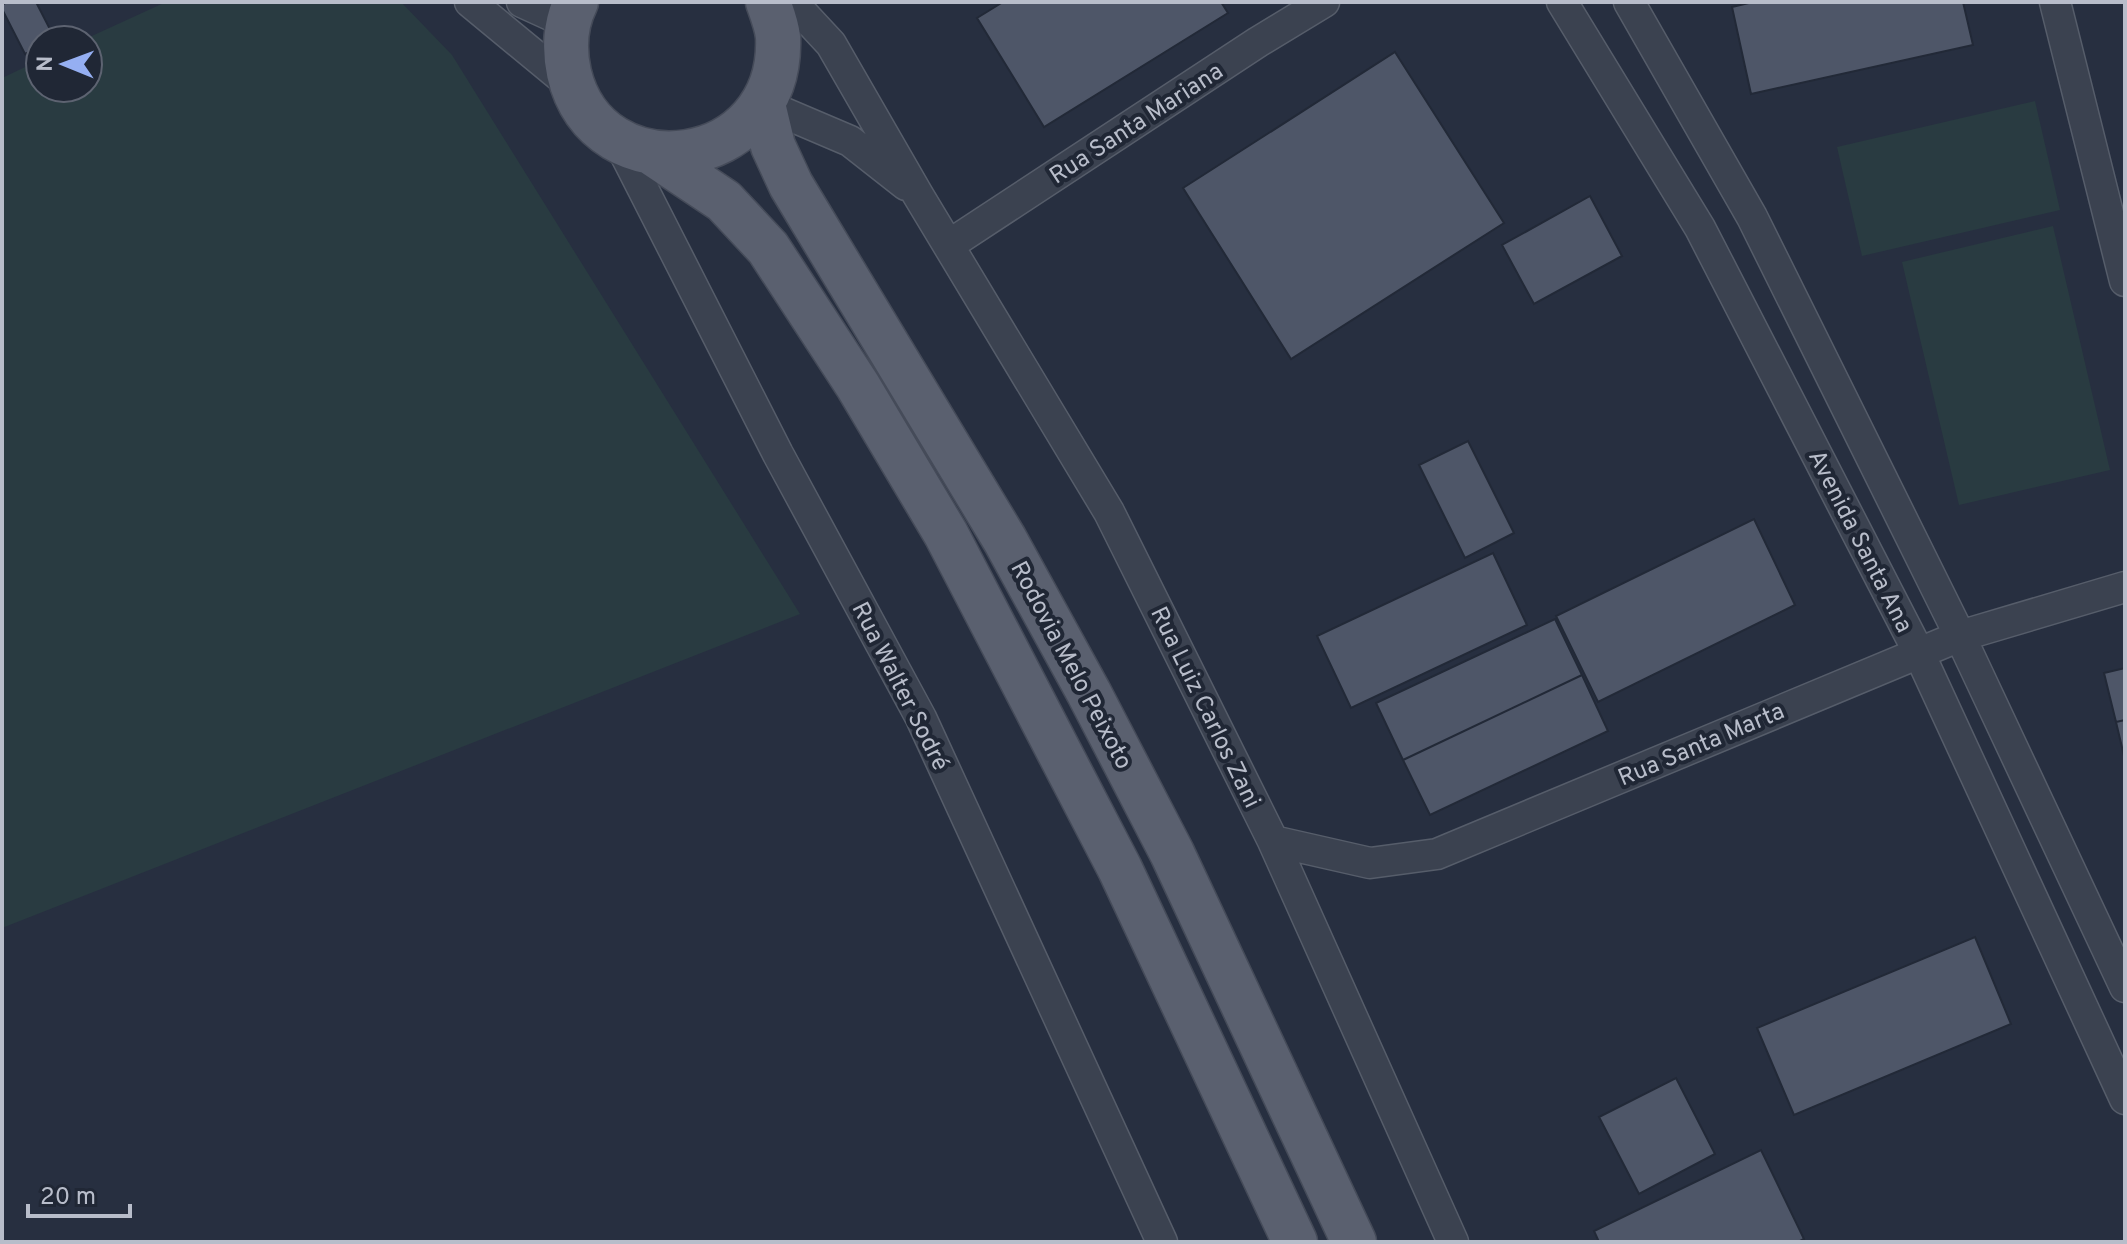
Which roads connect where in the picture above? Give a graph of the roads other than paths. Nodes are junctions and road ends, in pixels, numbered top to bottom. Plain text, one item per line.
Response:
1 (470, 2) edge
2 (522, 2) edge
3 (768, 2) edge
4 (792, 2) edge
5 (1324, 2) edge
6 (1562, 2) edge
7 (1629, 2) edge
8 (2055, 2) edge
9 (572, 8) edge
10 (573, 87) junction
11 (763, 104) junction
12 (635, 146) junction
13 (918, 195) junction
14 (949, 245) junction
15 (2125, 281) edge
16 (2125, 587) edge
17 (1960, 636) junction
18 (1919, 653) junction
19 (1273, 841) junction
20 (2125, 987) edge
21 (2125, 1099) edge
22 (1162, 1242) edge
23 (1295, 1242) edge
24 (1354, 1242) edge
25 (1453, 1242) edge

1 - 10 street
2 - 9 street
3 - 11 main road
4 - 13 street, Rua Luiz Carlos Zani
5 - 14 street, Rua Santa Mariana
6 - 18 street, Avenida Santa Ana
7 - 17 street, Avenida Santa Ana
8 - 15 street
9 - 10 main road
10 - 12 main road
11 - 12 main road
11 - 13 street, Rua Luiz Carlos Zani
11 - 24 main road, Rodovia Melo Peixoto
12 - 22 street, Rua Walter Sodré
12 - 23 main road
13 - 14 street, Rua Luiz Carlos Zani
14 - 19 street, Rua Luiz Carlos Zani
16 - 17 street, Rua Santa Marta
17 - 18 street, Rua Santa Marta
17 - 20 street, Avenida Santa Ana
18 - 19 street, Rua Santa Marta
18 - 21 street, Avenida Santa Ana
19 - 25 street, Rua Luiz Carlos Zani

